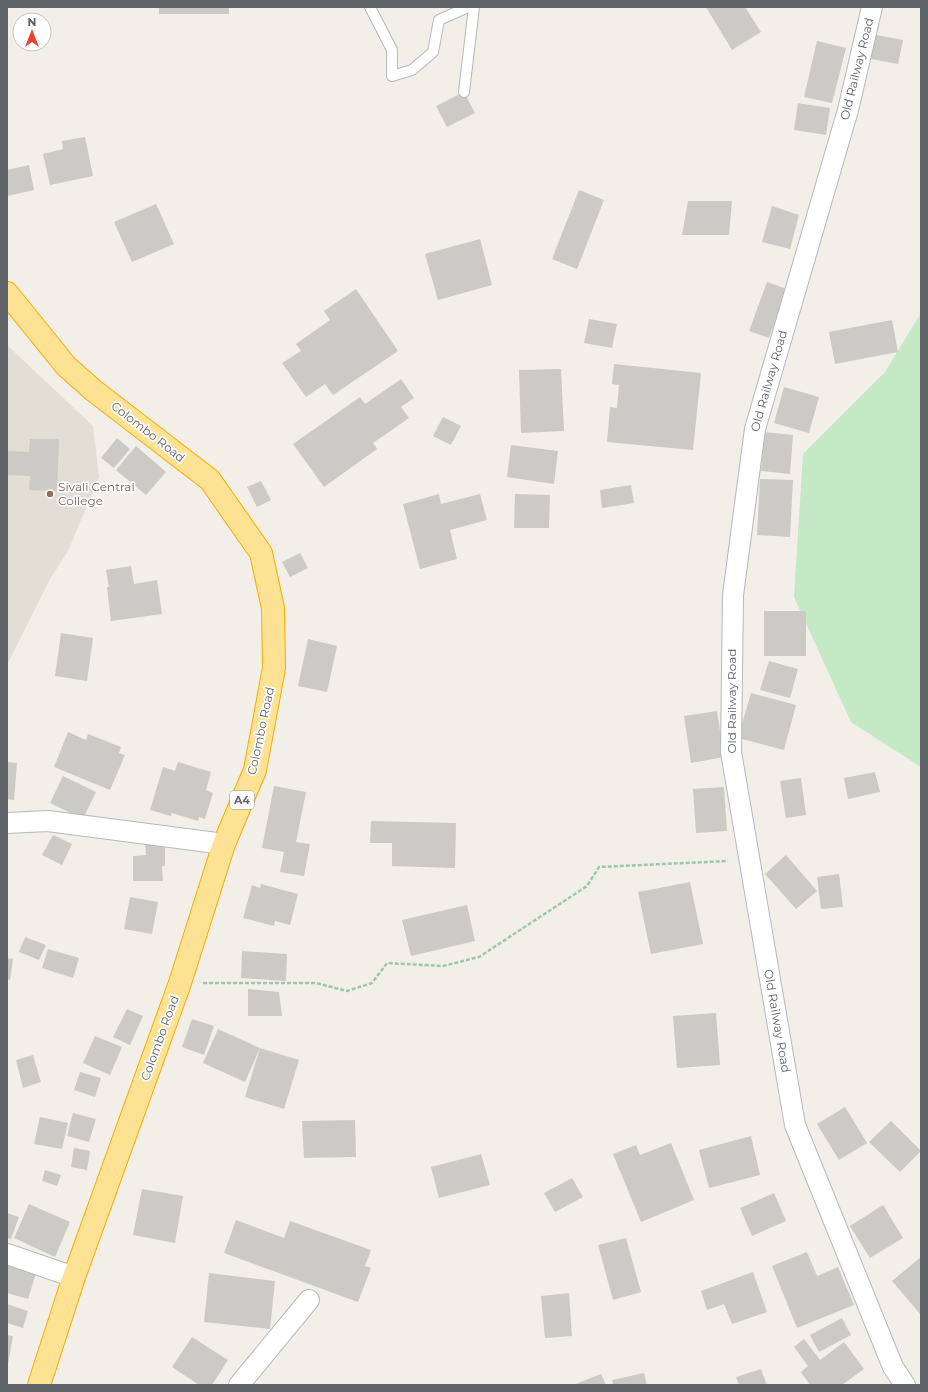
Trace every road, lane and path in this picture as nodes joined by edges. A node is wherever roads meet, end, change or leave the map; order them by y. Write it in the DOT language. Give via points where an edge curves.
graph roads {
  1 [pos="370,7"];
  2 [pos="468,7"];
  3 [pos="474,7"];
  4 [pos="872,7"];
  5 [pos="464,92"];
  6 [pos="7,293"];
  7 [pos="7,823"];
  8 [pos="224,844"];
  9 [pos="749,860"];
  10 [pos="180,983"];
  11 [pos="7,1254"];
  12 [pos="74,1277"];
  13 [pos="309,1300"];
  14 [pos="39,1385"];
  15 [pos="239,1385"];
  16 [pos="905,1385"];
  1 -- 2 [label="lane" via="392,50 392,76 412,70 433,52 439,20"];
  3 -- 5 [label="lane"];
  4 -- 9 [label="street, Old Railway Road" via="848,110 755,429 733,595 731,713 731,752"];
  6 -- 8 [label="highway, Colombo Road / A4" via="66,366 93,390 210,480 260,553 273,608 274,668 255,770"];
  7 -- 8 [label="street" via="48,821"];
  8 -- 10 [label="highway, Colombo Road / A4"];
  9 -- 10 [label="path" via="599,867 587,886 480,957 443,966 387,963 372,983 347,991 316,983"];
  9 -- 16 [label="street, Old Railway Road" via="795,1125 893,1367"];
  10 -- 12 [label="highway, Colombo Road / A4"];
  11 -- 12 [label="street"];
  12 -- 14 [label="highway, Colombo Road / A4"];
  13 -- 15 [label="street"];
}
